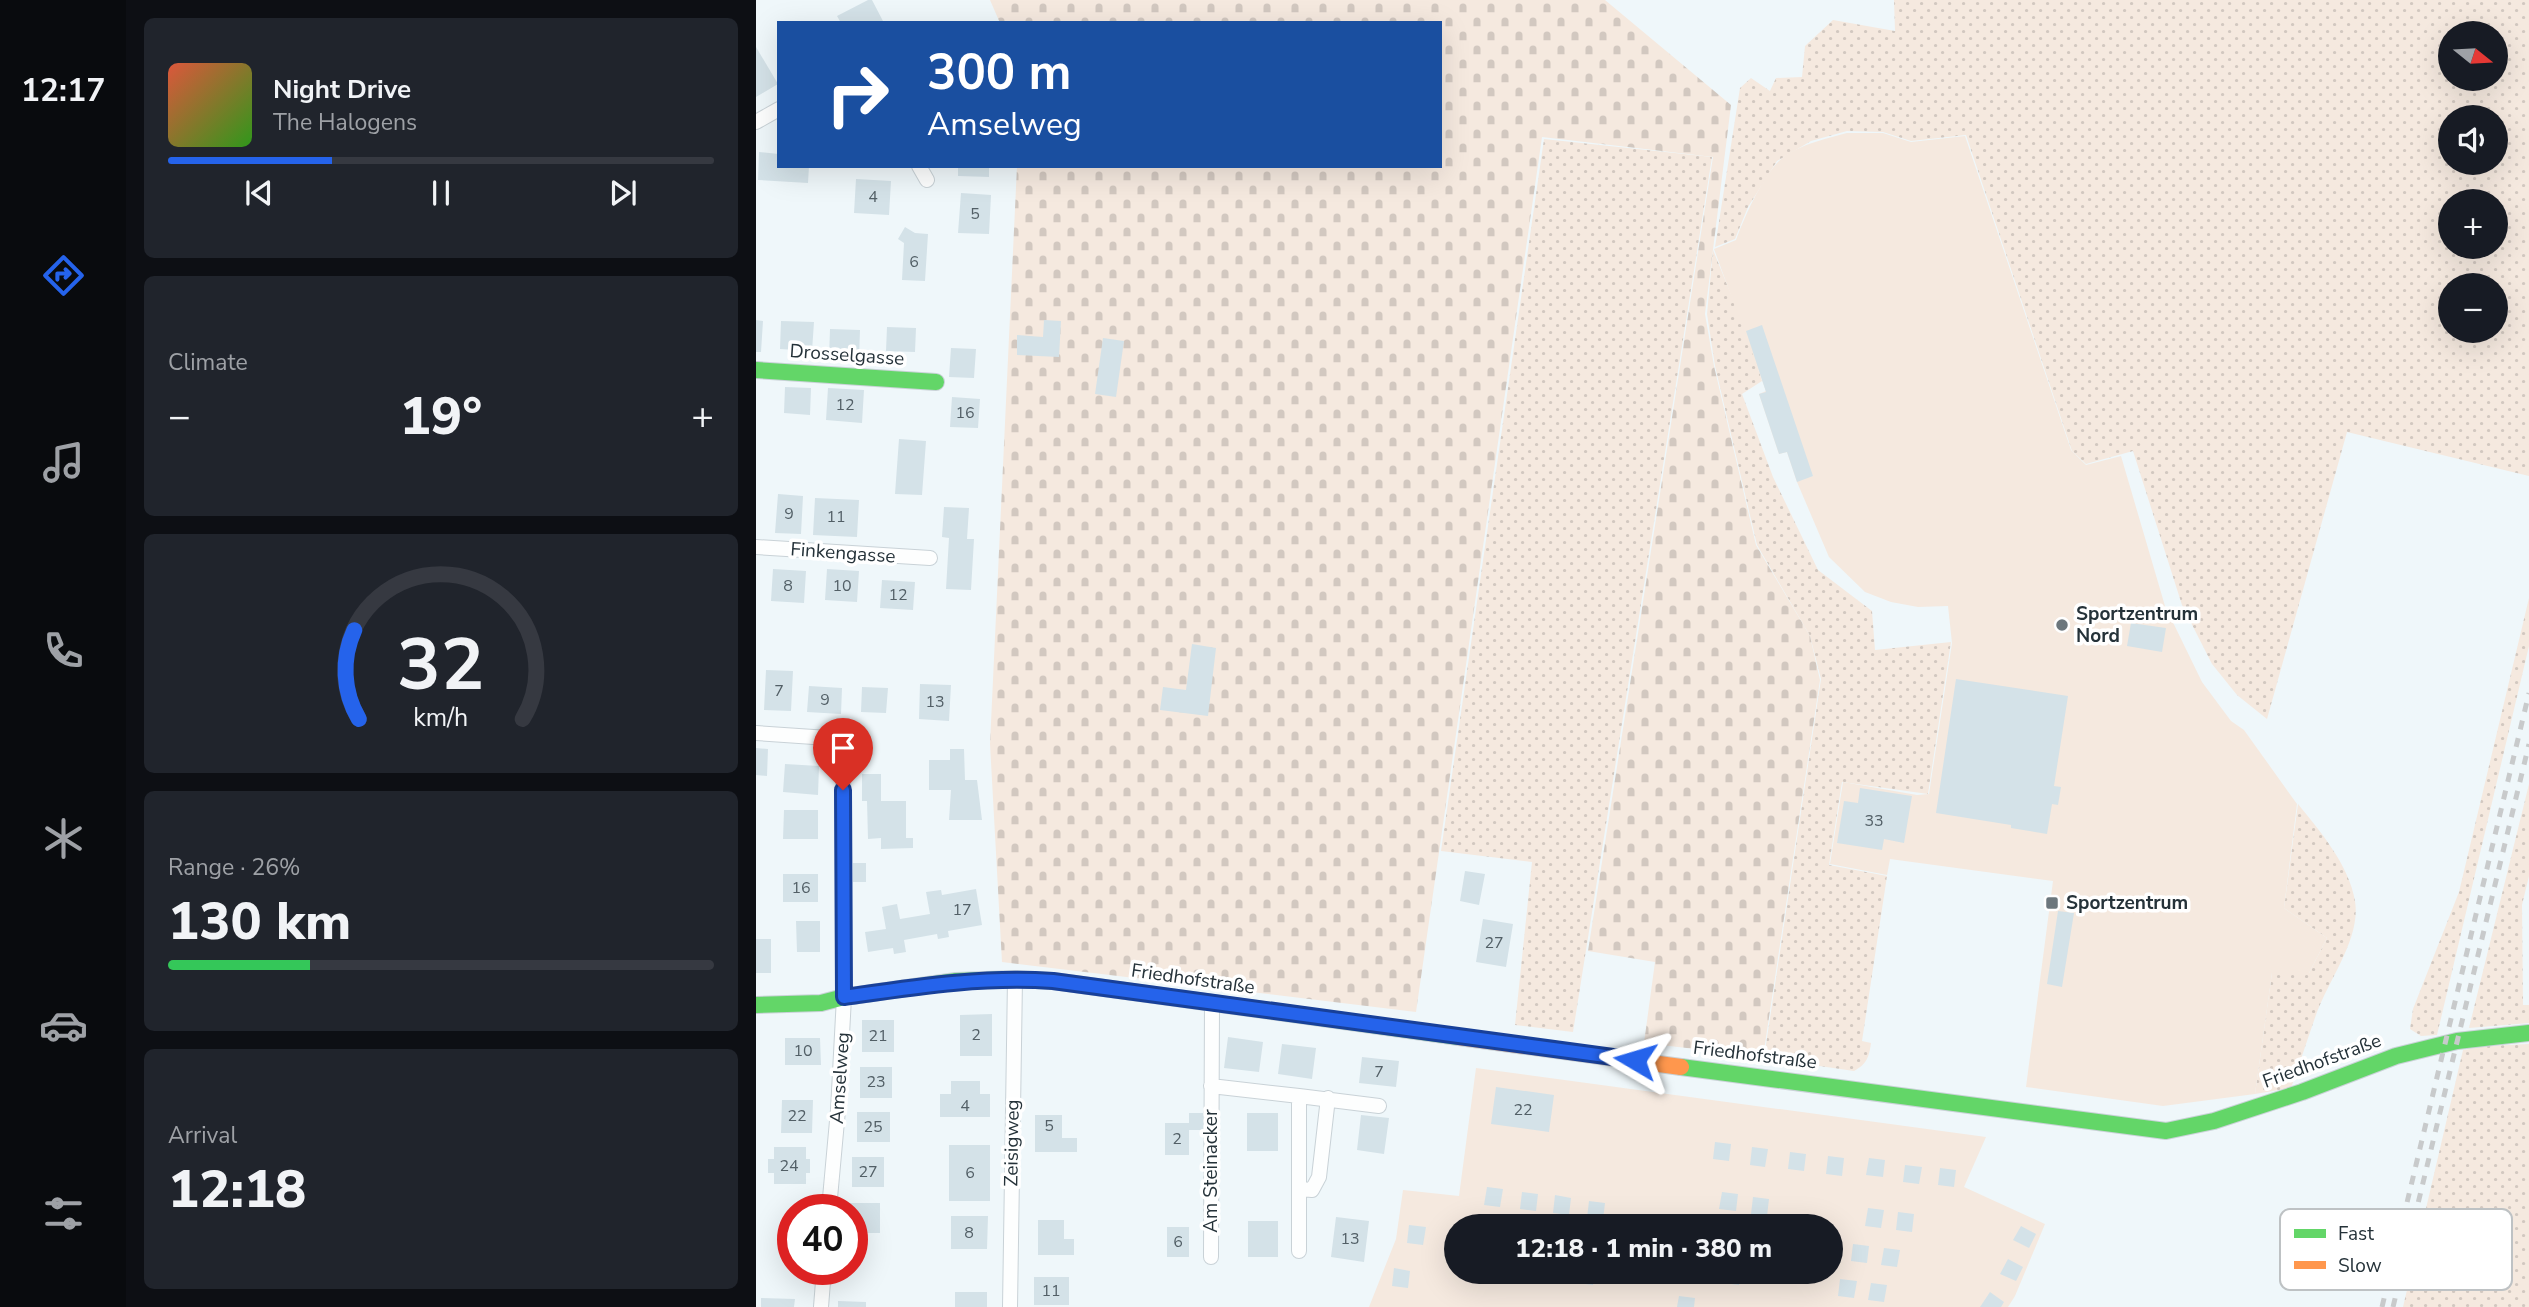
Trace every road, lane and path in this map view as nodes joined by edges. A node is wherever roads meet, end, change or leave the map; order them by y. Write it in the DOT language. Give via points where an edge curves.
graph roads {
  1 [pos="777,110"];
  2 [pos="756,122"];
  3 [pos="920,168"];
  4 [pos="927,180"];
  5 [pos="756,370"];
  6 [pos="936,382"];
  7 [pos="756,547"];
  8 [pos="930,558"];
  9 [pos="756,733"];
  10 [pos="1015,979"];
  11 [pos="844,997"];
  12 [pos="1212,1003"];
  13 [pos="756,1005"];
  14 [pos="2529,1033"];
  15 [pos="1211,1086"];
  16 [pos="1299,1096"];
  17 [pos="1328,1098"];
  18 [pos="1380,1106"];
  19 [pos="1300,1189"];
  20 [pos="830,1194"];
  21 [pos="1299,1251"];
  22 [pos="1211,1256"];
  23 [pos="823,1285"];
  24 [pos="821,1307"];
  25 [pos="1010,1307"];
  1 -- 2 [label="street"];
  3 -- 4 [label="street"];
  5 -- 6 [label="street, Drosselgasse"];
  7 -- 8 [label="street, Finkengasse"];
  9 -- 11 [label="street, Amselweg" via="843,739"];
  10 -- 11 [label="street, Friedhofstraße" via="956,981"];
  10 -- 12 [label="street, Friedhofstraße"];
  10 -- 25 [label="street, Zeisigweg"];
  11 -- 13 [label="street, Friedhofstraße" via="821,1003"];
  11 -- 20 [label="street, Amselweg"];
  12 -- 14 [label="street, Friedhofstraße" via="2166,1130 2214,1121 2396,1056 2457,1041"];
  12 -- 15 [label="street, Am Steinacker"];
  15 -- 16 [label="street, Am Steinacker"];
  15 -- 22 [label="street, Am Steinacker"];
  16 -- 17 [label="street, Am Steinacker"];
  16 -- 19 [label="street"];
  17 -- 18 [label="street, Am Steinacker"];
  17 -- 19 [label="street" via="1319,1177 1312,1190"];
  19 -- 21 [label="street"];
  23 -- 24 [label="street"];
}
